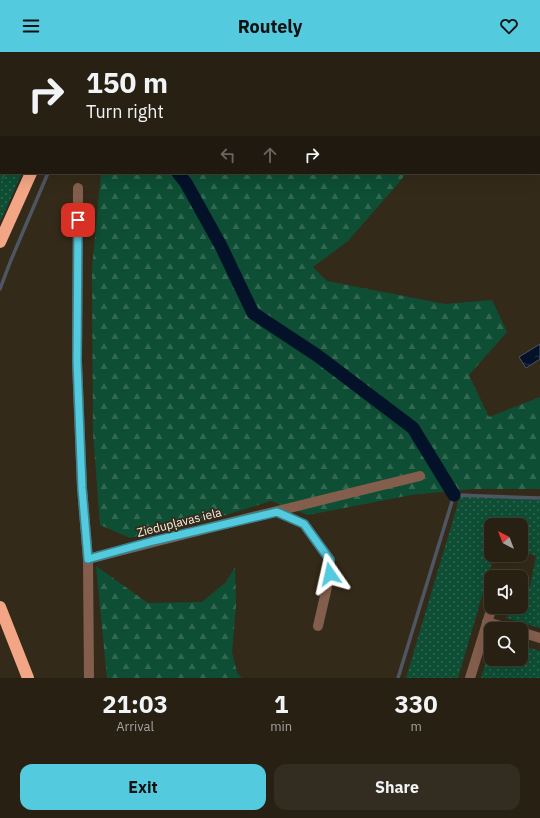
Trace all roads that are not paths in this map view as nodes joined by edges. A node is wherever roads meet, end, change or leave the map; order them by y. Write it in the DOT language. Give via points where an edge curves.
graph roads {
  1 [pos="31,174"];
  2 [pos="78,188"];
  3 [pos="0,242"];
  4 [pos="420,476"];
  5 [pos="277,512"];
  6 [pos="88,559"];
  7 [pos="0,606"];
  8 [pos="490,614"];
  9 [pos="487,622"];
  10 [pos="318,626"];
  11 [pos="484,632"];
  12 [pos="528,634"];
  13 [pos="540,638"];
  14 [pos="28,678"];
  15 [pos="89,678"];
  16 [pos="470,678"];
  1 -- 3 [label="highway"];
  2 -- 6 [label="street" via="77,362 82,488"];
  4 -- 5 [label="street, Ziedupļavas iela"];
  5 -- 6 [label="street, Ziedupļavas iela"];
  5 -- 10 [label="street" via="304,524 330,560 330,574"];
  6 -- 15 [label="street"];
  7 -- 14 [label="highway"];
  8 -- 9 [label="street"];
  11 -- 16 [label="street"];
  12 -- 13 [label="street"];
}
